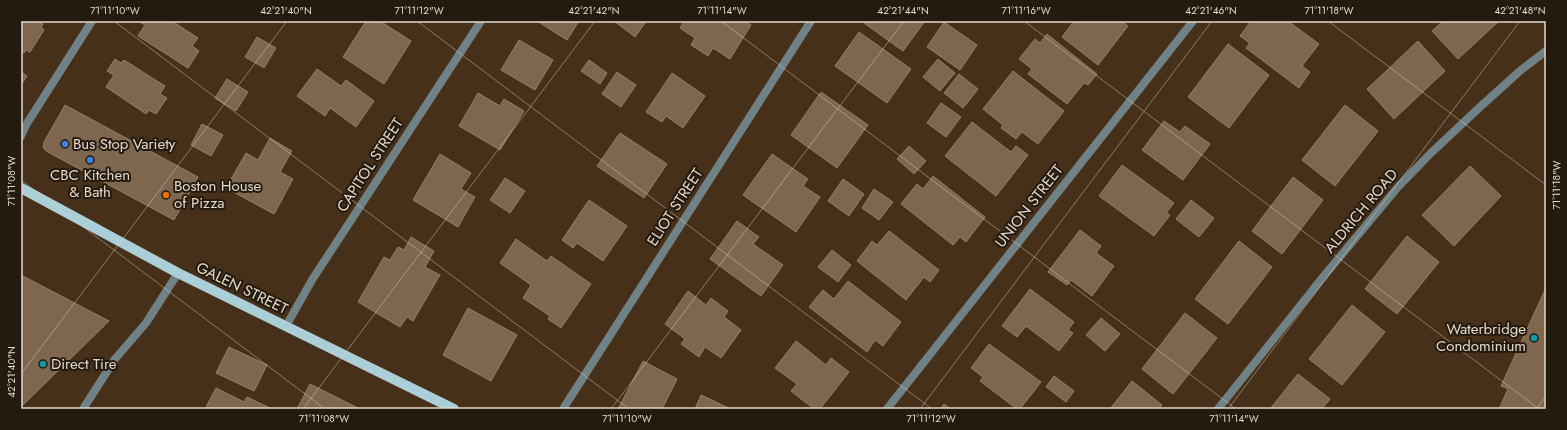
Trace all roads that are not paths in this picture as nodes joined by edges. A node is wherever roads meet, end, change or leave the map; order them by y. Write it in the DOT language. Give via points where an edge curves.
graph roads {
  1 [pos="92,21"];
  2 [pos="481,21"];
  3 [pos="811,21"];
  4 [pos="1193,21"];
  5 [pos="1546,51"];
  6 [pos="21,136"];
  7 [pos="21,188"];
  8 [pos="178,273"];
  9 [pos="286,326"];
  10 [pos="82,409"];
  11 [pos="454,409"];
  12 [pos="562,409"];
  13 [pos="887,409"];
  14 [pos="1218,409"];
  1 -- 6 [label="street"];
  2 -- 9 [label="street, CAPITOL STREET" via="312,280"];
  3 -- 12 [label="street, ELIOT STREET"];
  4 -- 13 [label="street, UNION STREET"];
  5 -- 14 [label="street, ALDRICH ROAD" via="1480,107 1398,187"];
  7 -- 8 [label="main road, GALEN STREET"];
  8 -- 9 [label="main road, GALEN STREET"];
  8 -- 10 [label="street" via="146,323 108,369"];
  9 -- 11 [label="main road, GALEN STREET"];
}
